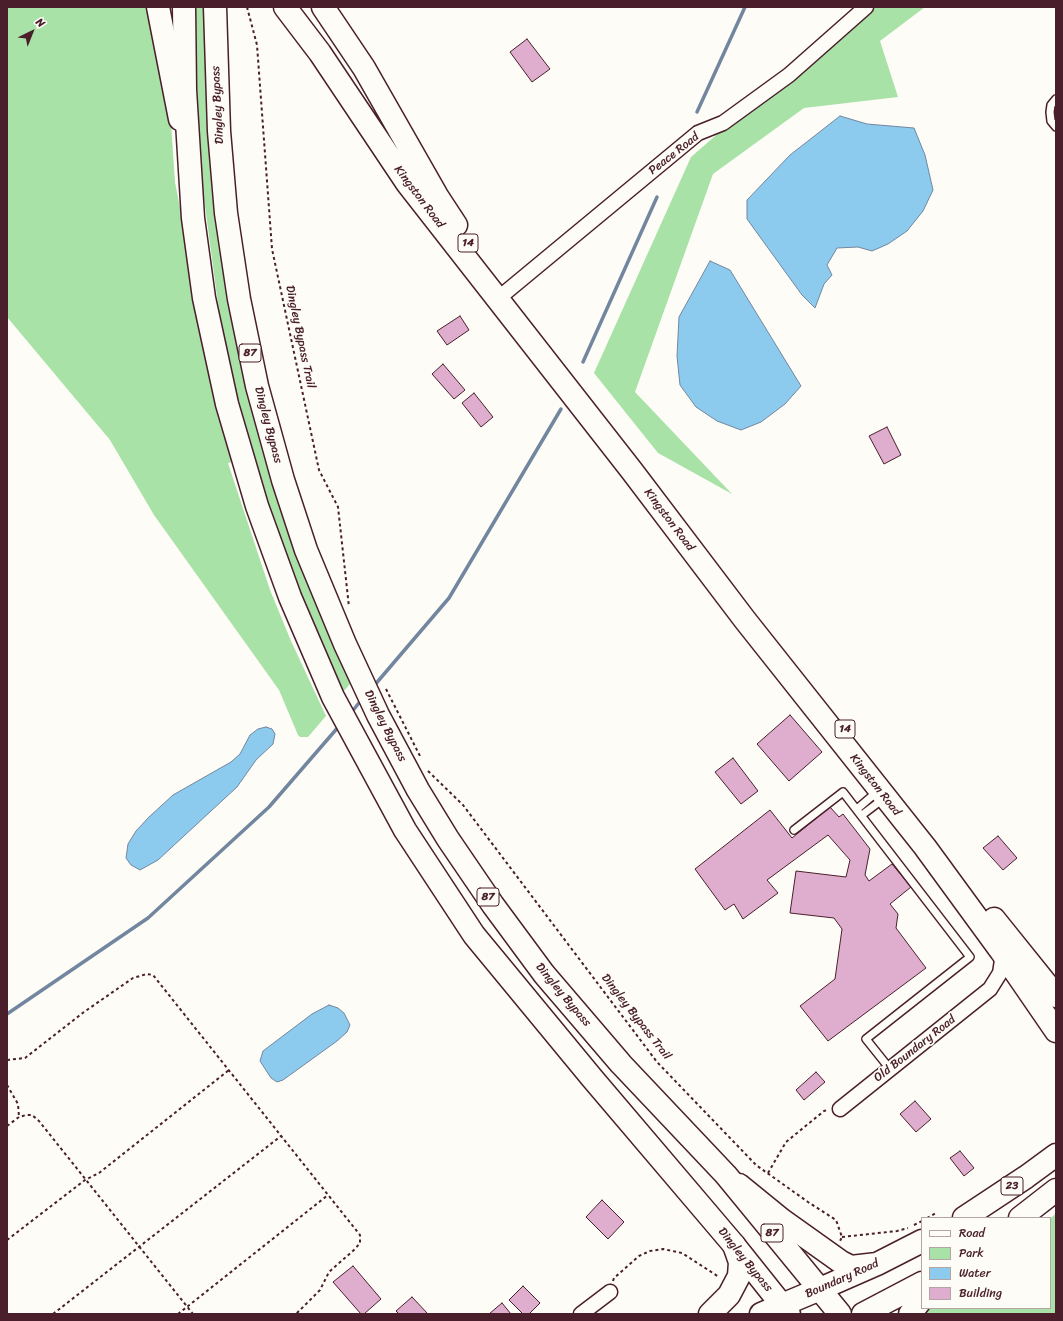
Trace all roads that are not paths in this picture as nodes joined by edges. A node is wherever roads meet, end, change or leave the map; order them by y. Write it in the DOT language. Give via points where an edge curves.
graph roads {
  1 [pos="158,7"];
  2 [pos="184,7"];
  3 [pos="323,7"];
  4 [pos="866,7"];
  5 [pos="217,9"];
  6 [pos="285,11"];
  7 [pos="348,43"];
  8 [pos="1056,99"];
  9 [pos="1056,127"];
  10 [pos="190,177"];
  11 [pos="407,183"];
  12 [pos="502,296"];
  13 [pos="886,791"];
  14 [pos="856,808"];
  15 [pos="862,815"];
  16 [pos="794,830"];
  17 [pos="1003,954"];
  18 [pos="990,989"];
  19 [pos="1029,991"];
  20 [pos="1056,996"];
  21 [pos="1056,1030"];
  22 [pos="890,1069"];
  23 [pos="840,1109"];
  24 [pos="1053,1156"];
  25 [pos="726,1175"];
  26 [pos="1056,1190"];
  27 [pos="965,1217"];
  28 [pos="1021,1217"];
  29 [pos="921,1242"];
  30 [pos="734,1246"];
  31 [pos="877,1264"];
  32 [pos="921,1284"];
  33 [pos="820,1289"];
  34 [pos="610,1292"];
  35 [pos="921,1300"];
  36 [pos="785,1310"];
  37 [pos="582,1314"];
  38 [pos="710,1314"];
  39 [pos="761,1314"];
  40 [pos="840,1314"];
  41 [pos="863,1314"];
  42 [pos="910,1314"];
  1 -- 10 [label="main road"];
  2 -- 10 [label="main road, Dingley Bypass" via="184,90"];
  3 -- 7 [label="main road, Kingston Road / 14"];
  4 -- 12 [label="street, Peace Road" via="789,75 723,123 698,133"];
  5 -- 25 [label="main road, Dingley Bypass / 87" via="219,131 226,213 237,292 269,432 293,513 331,612 360,676 385,708 418,790 493,905 544,974 621,1064"];
  6 -- 11 [label="main road, Kingston Road / 14" via="328,64"];
  7 -- 11 [label="main road" via="368,93 412,174"];
  7 -- 12 [label="main road, Kingston Road / 14" via="437,196"];
  8 -- 9 [label="lane" via="1050,112 1051,121"];
  10 -- 30 [label="main road, Dingley Bypass" via="204,298 227,404 260,513 290,597 352,735 404,830 474,935"];
  11 -- 12 [label="main road, Kingston Road / 14"];
  12 -- 13 [label="main road, Kingston Road / 14" via="750,626"];
  13 -- 14 [label="lane"];
  13 -- 15 [label="lane"];
  13 -- 17 [label="main road, Kingston Road / 14"];
  13 -- 20 [label="main road, Kingston Road / 14"];
  14 -- 15 [label="lane"];
  14 -- 16 [label="lane" via="843,792"];
  15 -- 22 [label="lane" via="970,957 866,1039"];
  17 -- 18 [label="street, Old Boundary Road" via="1000,973"];
  17 -- 19 [label="main road, Kingston Road / 14"];
  18 -- 19 [label="street, Old Boundary Road" via="1009,985"];
  18 -- 22 [label="street, Old Boundary Road"];
  19 -- 21 [label="main road, Kingston Road / 14"];
  22 -- 23 [label="street, Old Boundary Road"];
  24 -- 27 [label="main road, 23"];
  25 -- 31 [label="main road" via="782,1220 837,1246 852,1267"];
  25 -- 33 [label="main road, Dingley Bypass / 87"];
  26 -- 28 [label="main road, 23"];
  29 -- 31 [label="main road, Boundary Road"];
  30 -- 36 [label="main road, Dingley Bypass"];
  30 -- 38 [label="main road" via="741,1265 739,1276 734,1287"];
  31 -- 33 [label="main road, Boundary Road"];
  32 -- 41 [label="main road"];
  33 -- 36 [label="main road, Boundary Road"];
  33 -- 40 [label="main road, Dingley Bypass / 87"];
  34 -- 37 [label="street"];
  35 -- 42 [label="main road"];
  36 -- 39 [label="main road, Boundary Road"];
}
